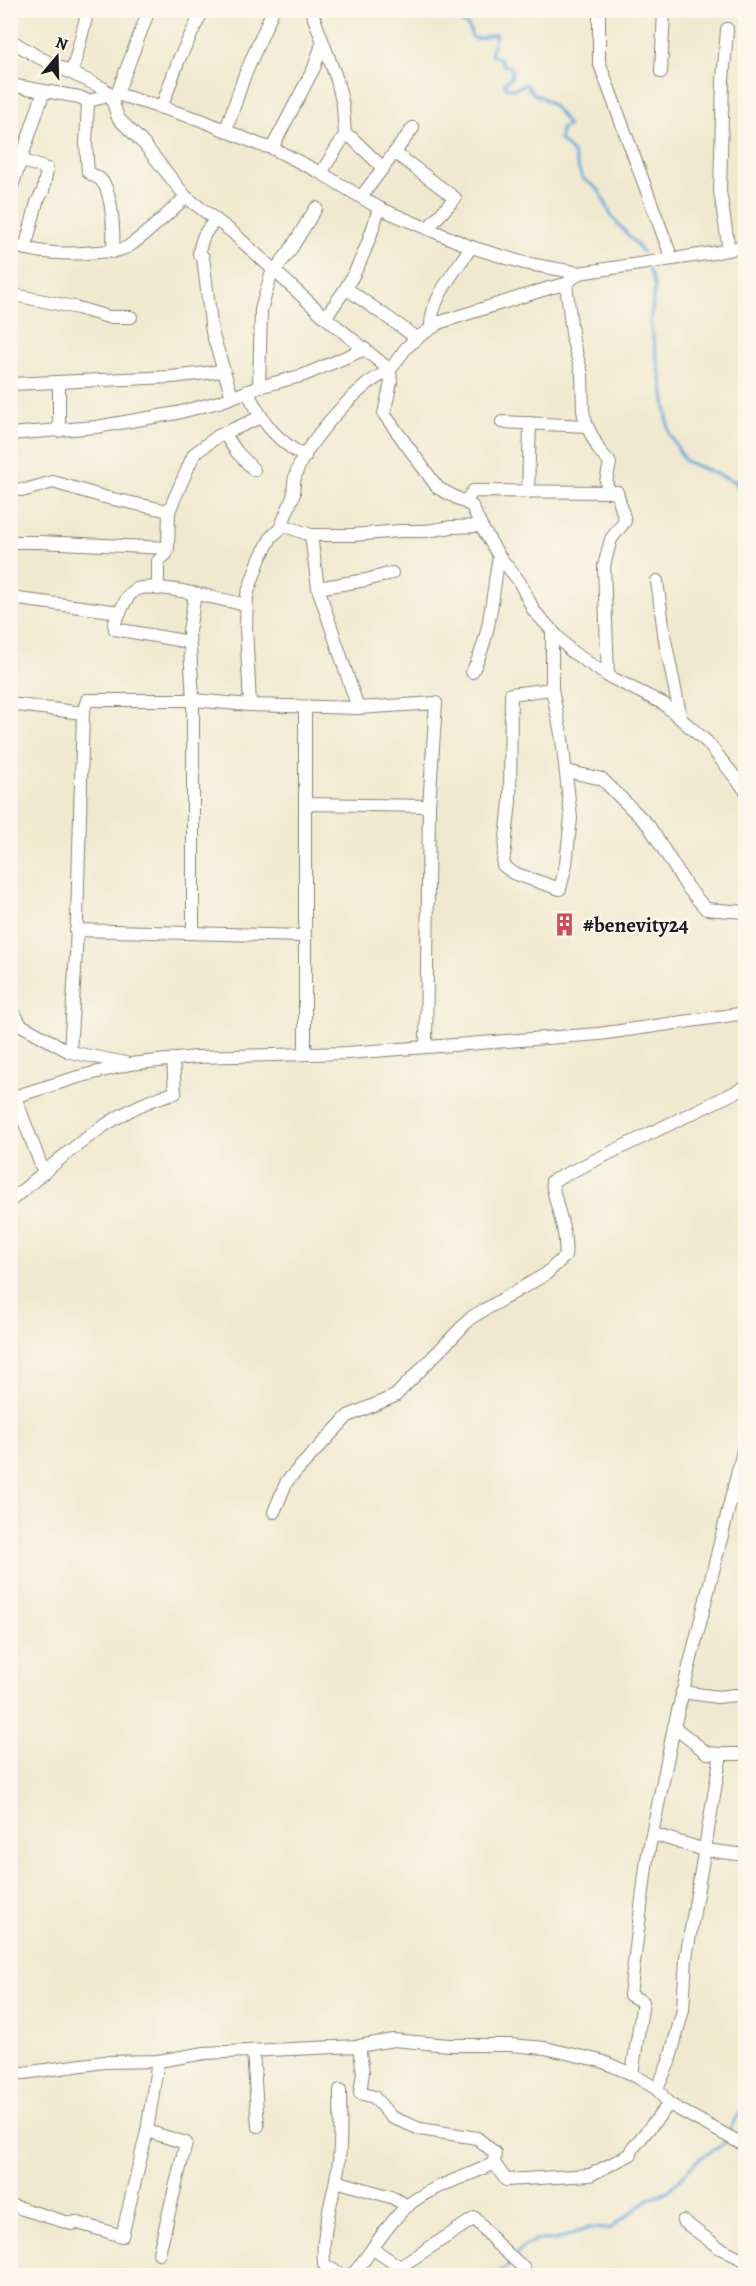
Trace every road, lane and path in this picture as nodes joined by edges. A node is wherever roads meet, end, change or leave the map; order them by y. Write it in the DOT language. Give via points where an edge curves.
graph roads {
  1 [pos="88,10"];
  2 [pos="149,10"];
  3 [pos="203,10"];
  4 [pos="273,10"];
  5 [pos="311,10"];
  6 [pos="599,10"];
  7 [pos="664,10"];
  8 [pos="727,29"];
  9 [pos="10,40"];
  10 [pos="322,44"];
  11 [pos="661,72"];
  12 [pos="72,73"];
  13 [pos="10,84"];
  14 [pos="44,91"];
  15 [pos="114,95"];
  16 [pos="88,100"];
  17 [pos="162,106"];
  18 [pos="413,128"];
  19 [pos="226,130"];
  20 [pos="345,135"];
  21 [pos="272,148"];
  22 [pos="395,153"];
  23 [pos="21,160"];
  24 [pos="383,168"];
  25 [pos="321,172"];
  26 [pos="10,192"];
  27 [pos="186,197"];
  28 [pos="361,197"];
  29 [pos="316,208"];
  30 [pos="379,208"];
  31 [pos="216,221"];
  32 [pos="428,228"];
  33 [pos="10,244"];
  34 [pos="746,246"];
  35 [pos="471,247"];
  36 [pos="25,249"];
  37 [pos="729,250"];
  38 [pos="113,252"];
  39 [pos="672,259"];
  40 [pos="274,269"];
  41 [pos="579,273"];
  42 [pos="566,284"];
  43 [pos="347,289"];
  44 [pos="10,294"];
  45 [pos="131,317"];
  46 [pos="325,317"];
  47 [pos="431,327"];
  48 [pos="417,338"];
  49 [pos="365,349"];
  50 [pos="390,370"];
  51 [pos="223,371"];
  52 [pos="59,383"];
  53 [pos="10,384"];
  54 [pos="259,387"];
  55 [pos="247,391"];
  56 [pos="232,397"];
  57 [pos="261,417"];
  58 [pos="502,422"];
  59 [pos="531,423"];
  60 [pos="587,426"];
  61 [pos="59,431"];
  62 [pos="224,433"];
  63 [pos="10,434"];
  64 [pos="305,456"];
  65 [pos="254,470"];
  66 [pos="10,489"];
  67 [pos="609,491"];
  68 [pos="528,492"];
  69 [pos="465,502"];
  70 [pos="169,512"];
  71 [pos="282,525"];
  72 [pos="481,526"];
  73 [pos="310,535"];
  74 [pos="10,542"];
  75 [pos="168,548"];
  76 [pos="499,556"];
  77 [pos="392,573"];
  78 [pos="657,581"];
  79 [pos="318,588"];
  80 [pos="158,589"];
  81 [pos="195,594"];
  82 [pos="10,597"];
  83 [pos="246,605"];
  84 [pos="120,612"];
  85 [pos="552,630"];
  86 [pos="189,642"];
  87 [pos="472,672"];
  88 [pos="608,676"];
  89 [pos="552,689"];
  90 [pos="193,700"];
  91 [pos="10,704"];
  92 [pos="250,705"];
  93 [pos="305,706"];
  94 [pos="358,708"];
  95 [pos="82,713"];
  96 [pos="681,719"];
  97 [pos="566,771"];
  98 [pos="746,791"];
  99 [pos="305,804"];
  100 [pos="429,806"];
  101 [pos="746,912"];
  102 [pos="76,930"];
  103 [pos="193,932"];
  104 [pos="305,936"];
  105 [pos="10,1006"];
  106 [pos="746,1013"];
  107 [pos="15,1023"];
  108 [pos="426,1047"];
  109 [pos="70,1052"];
  110 [pos="305,1054"];
  111 [pos="173,1059"];
  112 [pos="130,1064"];
  113 [pos="746,1087"];
  114 [pos="13,1097"];
  115 [pos="44,1173"];
  116 [pos="10,1201"];
  117 [pos="746,1439"];
  118 [pos="274,1512"];
  119 [pos="682,1692"];
  120 [pos="746,1698"];
  121 [pos="674,1727"];
  122 [pos="721,1754"];
  123 [pos="746,1754"];
  124 [pos="653,1833"];
  125 [pos="705,1850"];
  126 [pos="746,1855"];
  127 [pos="360,2046"];
  128 [pos="253,2051"];
  129 [pos="158,2061"];
  130 [pos="10,2072"];
  131 [pos="633,2074"];
  132 [pos="657,2089"];
  133 [pos="340,2090"];
  134 [pos="669,2104"];
  135 [pos="258,2126"];
  136 [pos="147,2132"];
  137 [pos="746,2146"];
  138 [pos="494,2163"];
  139 [pos="336,2181"];
  140 [pos="10,2205"];
  141 [pos="408,2206"];
  142 [pos="683,2221"];
  143 [pos="373,2249"];
  144 [pos="159,2253"];
  145 [pos="746,2261"];
  146 [pos="342,2276"];
  147 [pos="348,2276"];
  148 [pos="520,2276"];
  1 -- 12 [label="street"];
  2 -- 15 [label="street"];
  3 -- 17 [label="street"];
  4 -- 19 [label="street"];
  5 -- 10 [label="street"];
  6 -- 39 [label="street" via="599,62"];
  7 -- 11 [label="street"];
  8 -- 37 [label="street" via="720,191"];
  9 -- 12 [label="street"];
  10 -- 20 [label="street" via="341,96"];
  10 -- 21 [label="street" via="314,68"];
  12 -- 15 [label="street"];
  13 -- 14 [label="street"];
  14 -- 16 [label="street"];
  14 -- 23 [label="street"];
  15 -- 16 [label="street"];
  15 -- 17 [label="street"];
  15 -- 27 [label="street" via="118,118"];
  16 -- 38 [label="street" via="88,172 102,181 106,189 114,231"];
  17 -- 19 [label="street"];
  18 -- 22 [label="street"];
  19 -- 21 [label="street"];
  20 -- 24 [label="street"];
  20 -- 25 [label="street"];
  21 -- 25 [label="street"];
  22 -- 24 [label="street"];
  22 -- 32 [label="street" via="455,198"];
  23 -- 26 [label="street"];
  23 -- 36 [label="street" via="47,169"];
  24 -- 28 [label="street"];
  25 -- 28 [label="street"];
  27 -- 31 [label="street"];
  27 -- 38 [label="street" via="127,248"];
  28 -- 30 [label="street"];
  29 -- 40 [label="street"];
  30 -- 32 [label="street"];
  30 -- 43 [label="street" via="363,258"];
  31 -- 40 [label="street"];
  31 -- 51 [label="street" via="205,234 199,254 203,257 212,332"];
  32 -- 35 [label="street"];
  33 -- 36 [label="street"];
  34 -- 37 [label="street"];
  35 -- 41 [label="street" via="524,263"];
  35 -- 47 [label="street" via="436,305"];
  36 -- 38 [label="street" via="61,254"];
  37 -- 39 [label="street"];
  39 -- 41 [label="street"];
  40 -- 46 [label="street"];
  40 -- 54 [label="street" via="262,303"];
  41 -- 42 [label="street"];
  42 -- 47 [label="street"];
  42 -- 60 [label="street"];
  43 -- 46 [label="street"];
  43 -- 48 [label="street"];
  44 -- 45 [label="street" via="108,317"];
  46 -- 49 [label="street"];
  47 -- 48 [label="street"];
  48 -- 50 [label="street"];
  49 -- 50 [label="street"];
  49 -- 54 [label="street" via="304,375"];
  50 -- 64 [label="street" via="340,409"];
  50 -- 69 [label="street" via="384,414 438,488"];
  51 -- 52 [label="street"];
  51 -- 56 [label="street"];
  52 -- 53 [label="street"];
  52 -- 61 [label="street"];
  54 -- 55 [label="street"];
  55 -- 56 [label="street"];
  55 -- 57 [label="street"];
  56 -- 61 [label="street" via="177,413"];
  57 -- 62 [label="street"];
  57 -- 64 [label="street" via="280,441"];
  58 -- 59 [label="street"];
  59 -- 60 [label="street"];
  59 -- 68 [label="street"];
  60 -- 67 [label="street" via="610,463 606,482"];
  61 -- 63 [label="street"];
  62 -- 65 [label="street"];
  62 -- 70 [label="street" via="194,454"];
  64 -- 71 [label="street"];
  66 -- 70 [label="street" via="25,490 53,483"];
  67 -- 68 [label="street"];
  67 -- 88 [label="street" via="617,492 625,521 611,539 604,566"];
  68 -- 69 [label="street" via="473,491"];
  69 -- 72 [label="street" via="472,506"];
  70 -- 75 [label="street"];
  71 -- 73 [label="street"];
  71 -- 83 [label="street" via="260,558"];
  72 -- 73 [label="street"];
  72 -- 76 [label="street"];
  73 -- 79 [label="street"];
  74 -- 75 [label="street"];
  75 -- 80 [label="street" via="158,561"];
  76 -- 85 [label="street" via="519,581 534,611"];
  76 -- 87 [label="street" via="487,634"];
  77 -- 79 [label="street"];
  78 -- 96 [label="street"];
  79 -- 94 [label="street"];
  80 -- 81 [label="street"];
  80 -- 84 [label="street" via="138,589 130,594"];
  81 -- 83 [label="street"];
  81 -- 86 [label="street"];
  82 -- 84 [label="street"];
  83 -- 92 [label="street"];
  84 -- 86 [label="street" via="115,629"];
  85 -- 88 [label="street" via="571,651"];
  85 -- 89 [label="street"];
  86 -- 90 [label="street"];
  88 -- 96 [label="street" via="664,704"];
  89 -- 97 [label="street"];
  89 -- 97 [label="street" via="511,694 510,802 503,865 513,873 560,889 571,818"];
  90 -- 92 [label="street"];
  90 -- 95 [label="street" via="87,700"];
  90 -- 103 [label="street"];
  91 -- 95 [label="street"];
  92 -- 93 [label="street"];
  93 -- 94 [label="street"];
  93 -- 99 [label="street"];
  94 -- 100 [label="street" via="436,703"];
  95 -- 102 [label="street"];
  96 -- 98 [label="street" via="707,742"];
  97 -- 101 [label="street" via="602,779 649,826 687,887 706,909"];
  99 -- 100 [label="street"];
  99 -- 104 [label="street"];
  100 -- 108 [label="street"];
  102 -- 103 [label="street"];
  102 -- 109 [label="street"];
  103 -- 104 [label="street"];
  104 -- 110 [label="street"];
  105 -- 107 [label="street"];
  106 -- 108 [label="street" via="620,1032"];
  107 -- 109 [label="street"];
  108 -- 110 [label="street"];
  109 -- 112 [label="street"];
  110 -- 111 [label="street"];
  111 -- 112 [label="street"];
  111 -- 115 [label="street" via="175,1093 114,1120"];
  112 -- 114 [label="street"];
  113 -- 118 [label="street" via="552,1181 567,1240 565,1256 546,1274 472,1317 395,1396 348,1416 287,1482"];
  114 -- 115 [label="street"];
  115 -- 116 [label="street"];
  117 -- 119 [label="street"];
  119 -- 120 [label="street"];
  119 -- 121 [label="street"];
  121 -- 122 [label="street" via="707,1753"];
  121 -- 124 [label="street"];
  122 -- 123 [label="street"];
  122 -- 125 [label="street"];
  124 -- 125 [label="street"];
  124 -- 131 [label="street" via="630,1995 643,2002"];
  125 -- 126 [label="street"];
  125 -- 132 [label="street" via="686,1958 682,2010 669,2062"];
  127 -- 128 [label="street"];
  127 -- 131 [label="street" via="393,2040 534,2047 601,2061"];
  127 -- 138 [label="street" via="360,2094 374,2097 391,2117 420,2129 477,2138 495,2153"];
  128 -- 129 [label="street" via="205,2053"];
  128 -- 135 [label="street"];
  129 -- 130 [label="street" via="104,2062"];
  129 -- 136 [label="street"];
  131 -- 132 [label="street"];
  132 -- 134 [label="street"];
  133 -- 139 [label="street"];
  134 -- 137 [label="street"];
  134 -- 138 [label="street" via="631,2154 590,2175 506,2180"];
  136 -- 140 [label="street" via="122,2236"];
  136 -- 144 [label="street" via="186,2144"];
  138 -- 141 [label="street" via="426,2193"];
  139 -- 141 [label="street"];
  139 -- 146 [label="street" via="323,2252 324,2264"];
  141 -- 143 [label="street"];
  142 -- 145 [label="street" via="718,2247"];
  143 -- 147 [label="street"];
  143 -- 148 [label="street" via="400,2267 475,2218 524,2268"];
}
